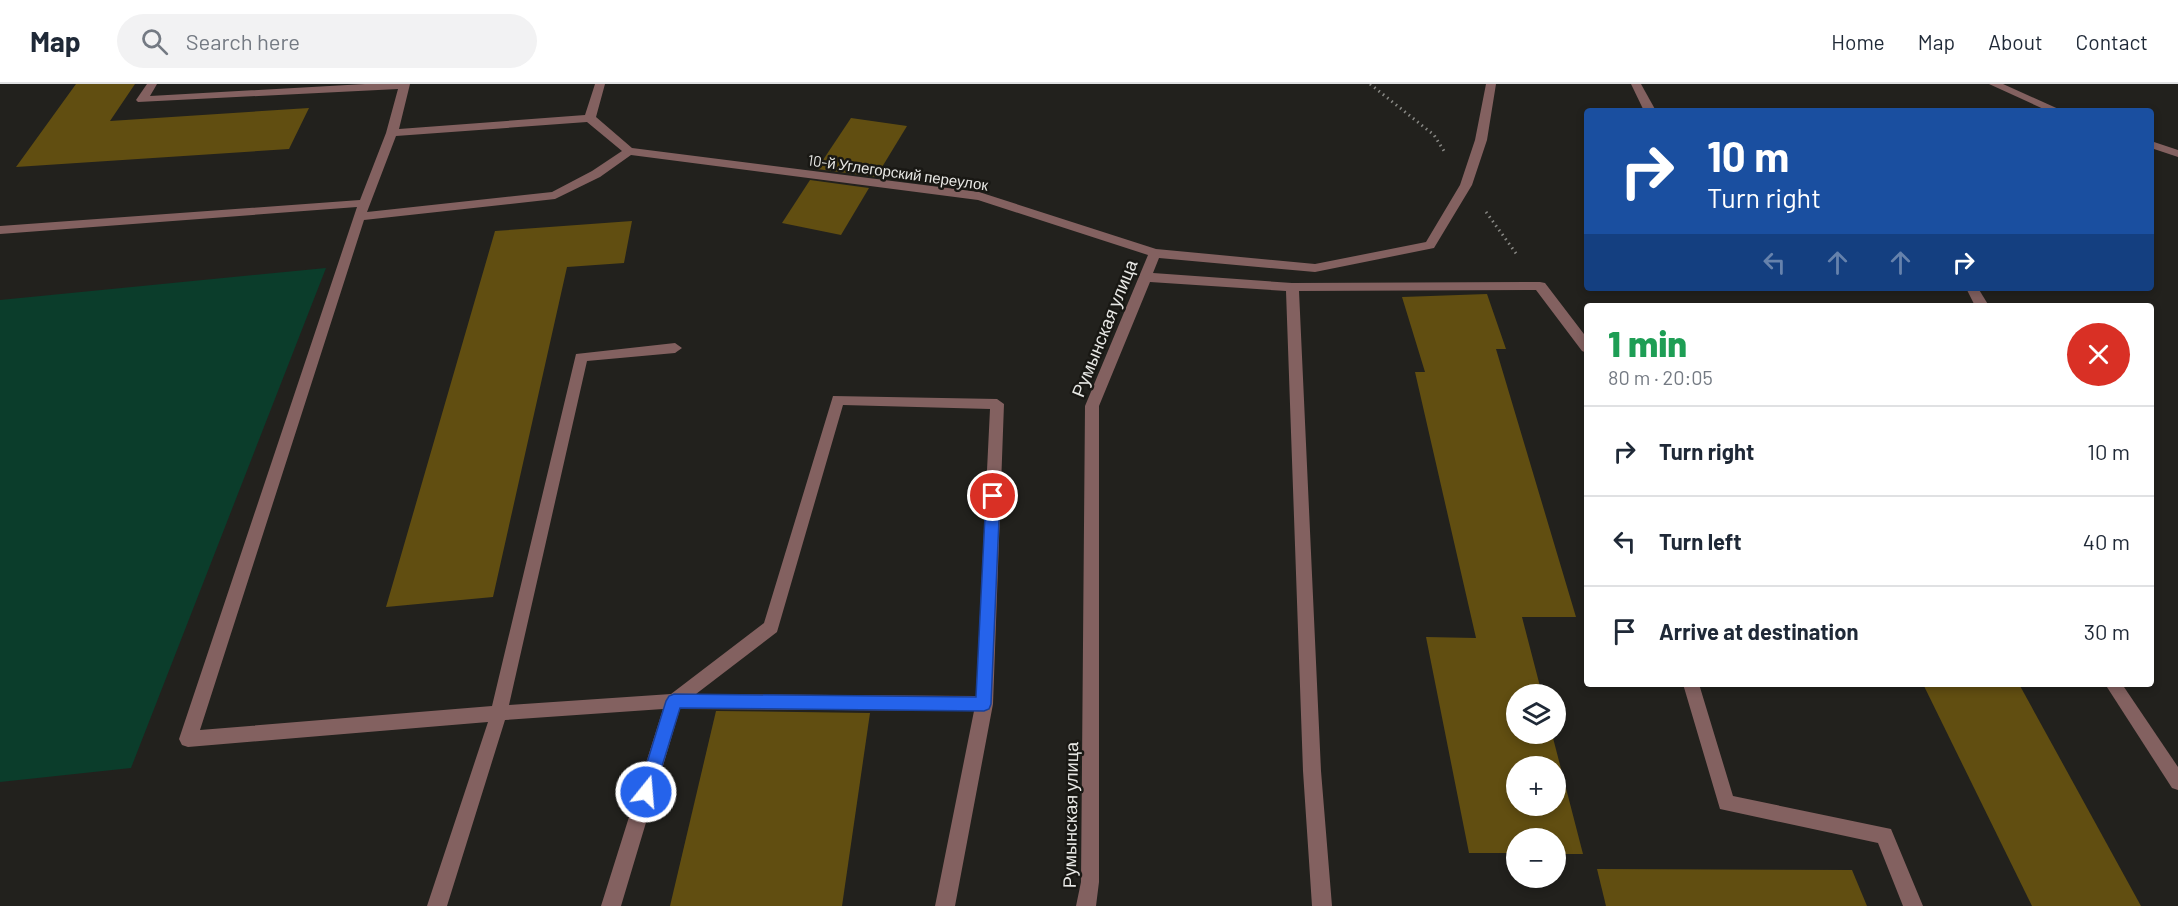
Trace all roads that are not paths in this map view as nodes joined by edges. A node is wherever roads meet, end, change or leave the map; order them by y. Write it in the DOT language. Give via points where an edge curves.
graph roads {
  1 [pos="152,84"];
  2 [pos="600,84"];
  3 [pos="1491,84"];
  4 [pos="1636,84"];
  5 [pos="1994,84"];
  6 [pos="405,85"];
  7 [pos="1648,108"];
  8 [pos="2050,108"];
  9 [pos="590,118"];
  10 [pos="392,133"];
  11 [pos="2154,145"];
  12 [pos="629,151"];
  13 [pos="2178,154"];
  14 [pos="362,210"];
  15 [pos="0,230"];
  16 [pos="1155,253"];
  17 [pos="1145,277"];
  18 [pos="1292,287"];
  19 [pos="1584,344"];
  20 [pos="675,348"];
  21 [pos="1692,687"];
  22 [pos="2115,687"];
  23 [pos="674,701"];
  24 [pos="984,704"];
  25 [pos="499,713"];
  26 [pos="2178,782"];
  27 [pos="437,906"];
  28 [pos="611,906"];
  29 [pos="945,906"];
  30 [pos="1086,906"];
  31 [pos="1323,906"];
  32 [pos="1913,906"];
  1 -- 6 [label="street" via="142,100"];
  2 -- 9 [label="street"];
  3 -- 16 [label="street, Румынская улица" via="1481,140 1467,185 1430,245 1315,268"];
  4 -- 7 [label="street"];
  5 -- 8 [label="street"];
  6 -- 10 [label="street"];
  9 -- 10 [label="street"];
  9 -- 12 [label="street"];
  10 -- 14 [label="street"];
  11 -- 13 [label="street"];
  12 -- 14 [label="street" via="555,195"];
  12 -- 16 [label="street, 10-й Углегорский переулок" via="979,196"];
  14 -- 15 [label="street"];
  14 -- 25 [label="street" via="188,739"];
  16 -- 17 [label="street, Румынская улица"];
  17 -- 18 [label="street"];
  17 -- 30 [label="street, Румынская улица" via="1092,406 1090,882"];
  18 -- 19 [label="street" via="1540,286"];
  18 -- 31 [label="street" via="1312,771"];
  20 -- 25 [label="street" via="581,357"];
  21 -- 32 [label="street" via="1726,803 1884,835"];
  22 -- 26 [label="street"];
  23 -- 24 [label="street"];
  23 -- 24 [label="street" via="771,627 838,400 997,404"];
  23 -- 25 [label="street"];
  23 -- 28 [label="street"];
  24 -- 29 [label="street"];
  25 -- 27 [label="street"];
}
